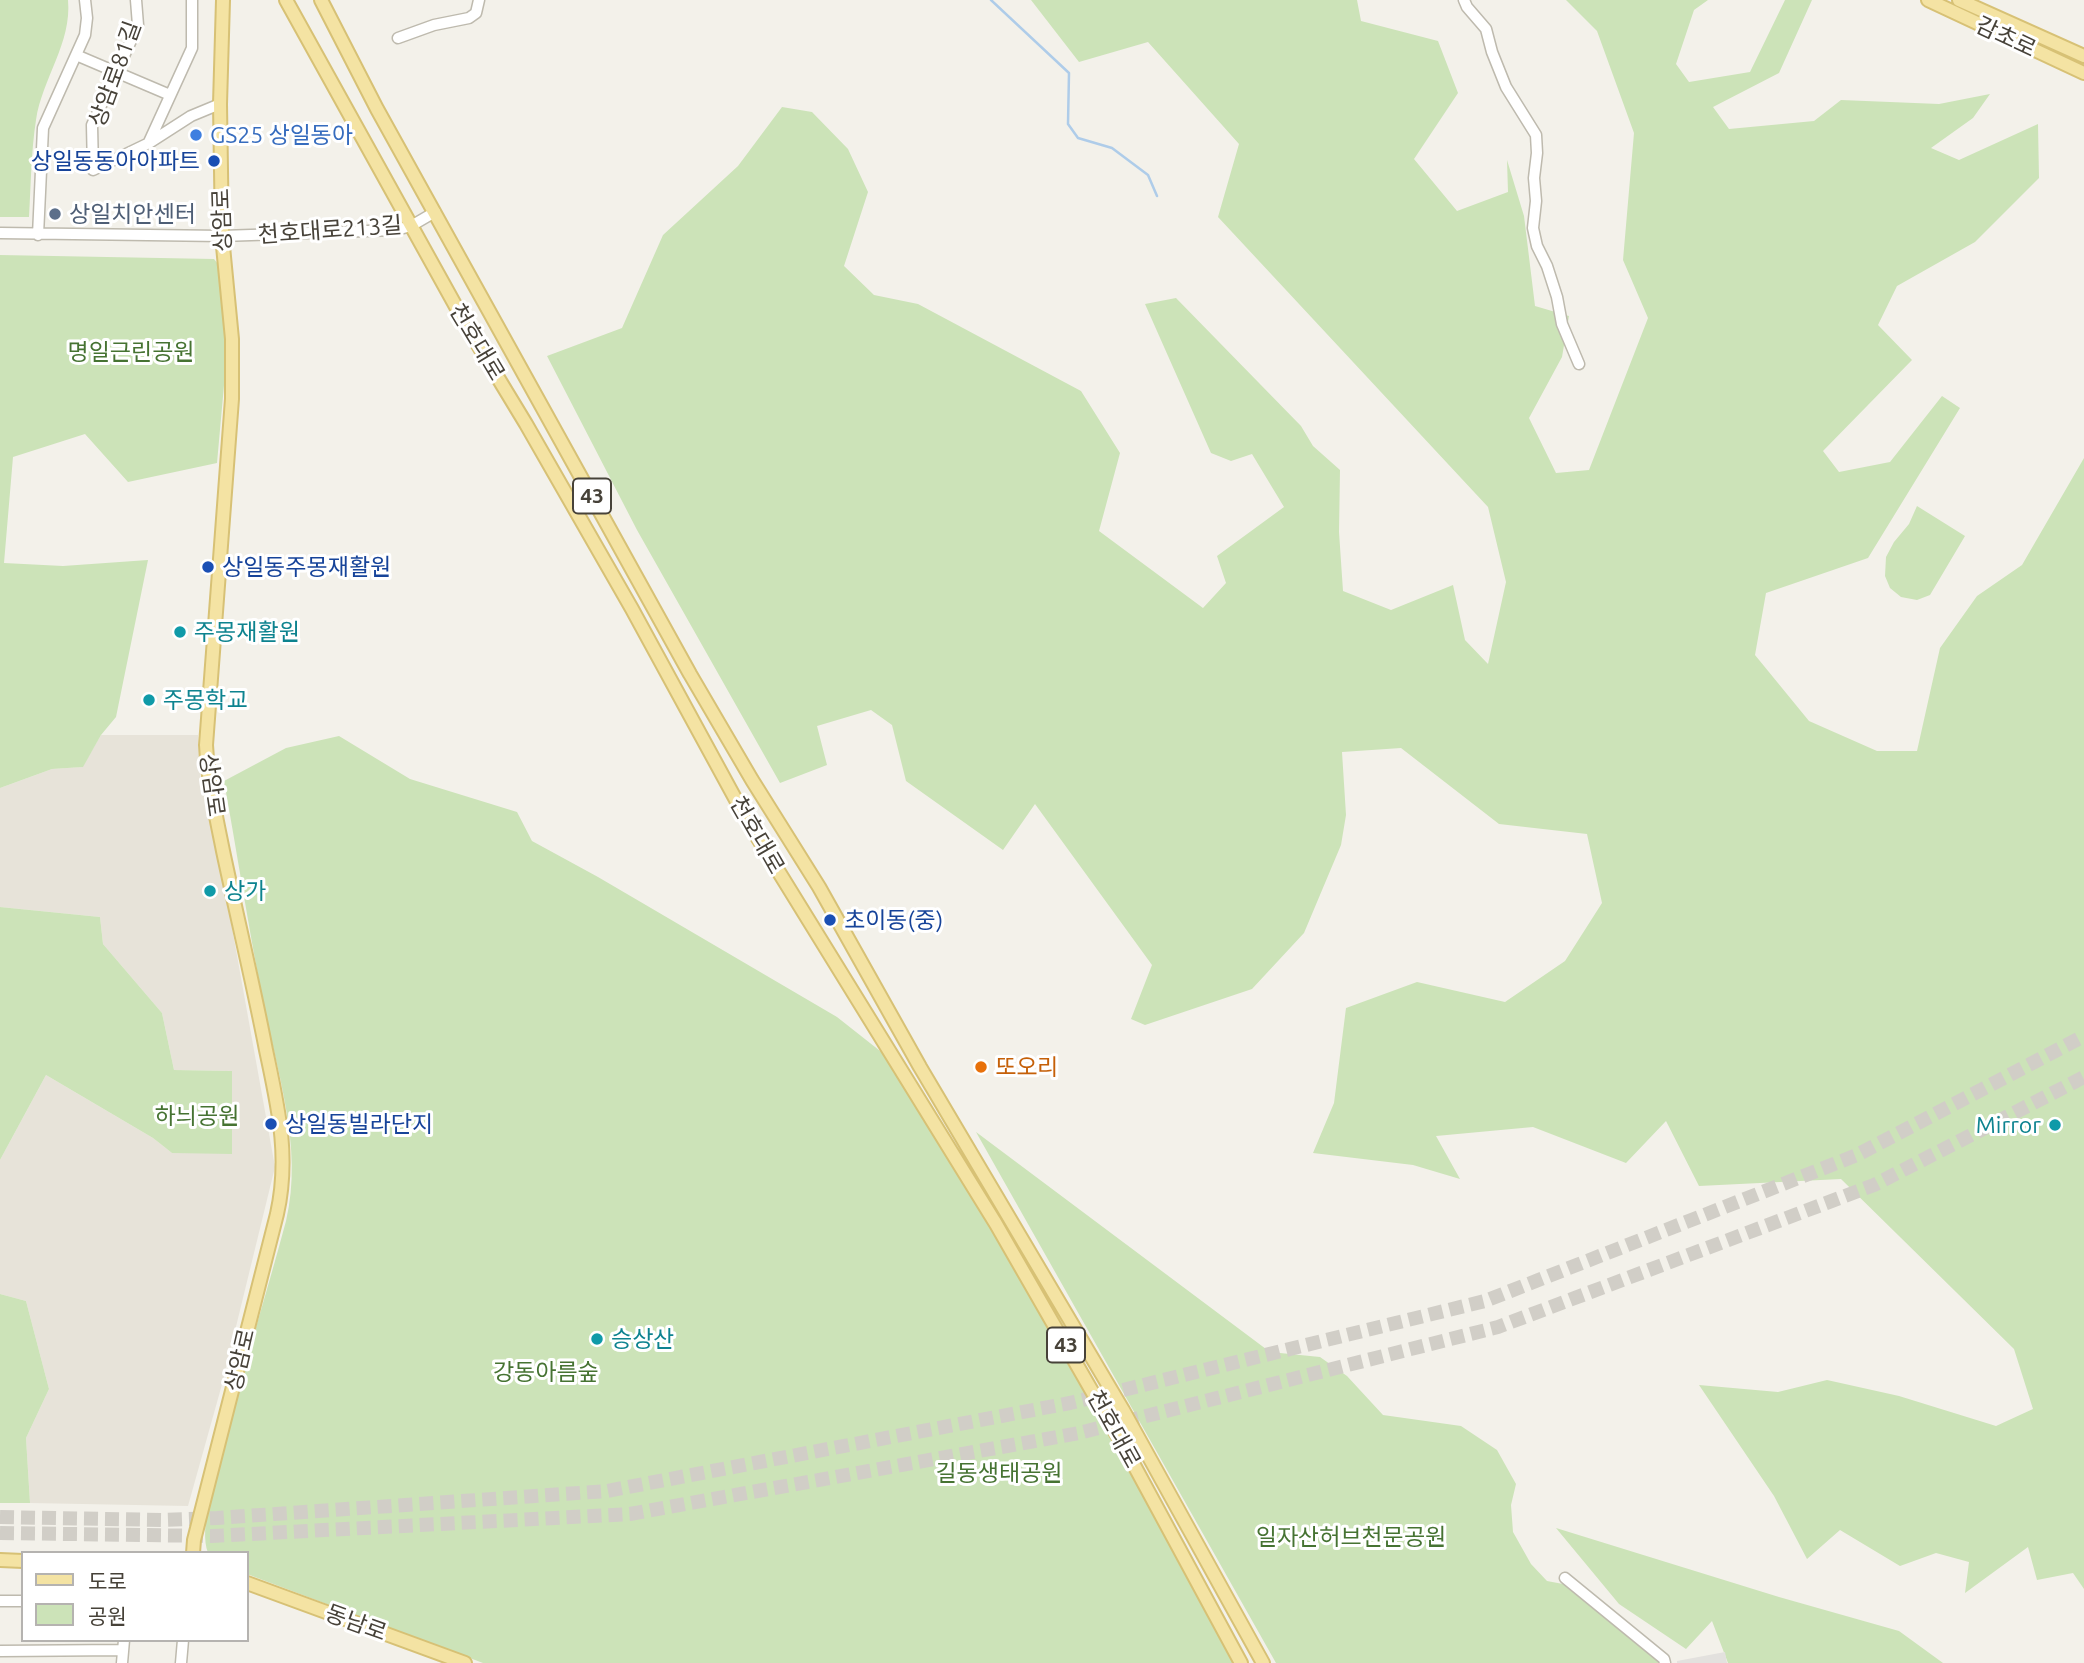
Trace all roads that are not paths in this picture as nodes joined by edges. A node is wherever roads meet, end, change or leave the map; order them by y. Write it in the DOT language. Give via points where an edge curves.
graph roads {
  1 [pos="86,0"];
  2 [pos="136,0"];
  3 [pos="192,0"];
  4 [pos="223,0"];
  5 [pos="286,0"];
  6 [pos="321,0"];
  7 [pos="479,0"];
  8 [pos="1464,0"];
  9 [pos="1928,0"];
  10 [pos="1959,0"];
  11 [pos="1982,18"];
  12 [pos="398,38"];
  13 [pos="76,55"];
  14 [pos="2084,56"];
  15 [pos="117,72"];
  16 [pos="2084,73"];
  17 [pos="170,95"];
  18 [pos="220,104"];
  19 [pos="149,143"];
  20 [pos="435,212"];
  21 [pos="411,226"];
  22 [pos="0,233"];
  23 [pos="38,235"];
  24 [pos="222,236"];
  25 [pos="1579,363"];
  26 [pos="193,1551"];
  27 [pos="0,1560"];
  28 [pos="21,1561"];
  29 [pos="1565,1578"];
  30 [pos="248,1583"];
  31 [pos="0,1601"];
  32 [pos="21,1601"];
  33 [pos="183,1642"];
  34 [pos="124,1645"];
  35 [pos="0,1651"];
  36 [pos="122,1663"];
  37 [pos="181,1663"];
  38 [pos="465,1663"];
  39 [pos="1241,1663"];
  40 [pos="1263,1663"];
  41 [pos="1665,1663"];
  1 -- 13 [label="street" via="87,25"];
  2 -- 15 [label="street, 상암로81길" via="138,25"];
  3 -- 17 [label="street" via="192,48"];
  4 -- 18 [label="main road, 상암로"];
  5 -- 21 [label="main road, 천호대로 / 43"];
  6 -- 20 [label="main road, 천호대로 / 43"];
  7 -- 12 [label="street" via="476,13 468,18"];
  8 -- 25 [label="street" via="1486,29 1506,87 1536,135 1536,246"];
  9 -- 11 [label="main road, 감초로"];
  10 -- 11 [label="main road, 감초로"];
  11 -- 14 [label="main road, 감초로"];
  11 -- 16 [label="main road, 감초로"];
  13 -- 15 [label="street"];
  13 -- 23 [label="street" via="43,128"];
  15 -- 17 [label="street"];
  15 -- 19 [label="street, 상암로81길" via="93,125 93,170"];
  17 -- 19 [label="street"];
  18 -- 19 [label="street, 상암로81길"];
  18 -- 24 [label="main road, 상암로"];
  20 -- 21 [label="street, 천호대로213길"];
  20 -- 40 [label="main road, 천호대로 / 43" via="690,674 1123,1410"];
  21 -- 24 [label="street, 천호대로213길"];
  21 -- 39 [label="main road, 천호대로 / 43" via="632,609 748,822 996,1224"];
  22 -- 23 [label="street, 천호대로213길"];
  23 -- 24 [label="street, 천호대로213길"];
  24 -- 26 [label="main road, 상암로" via="232,340 232,399 207,713 208,767 274,1087 284,1164 283,1189"];
  27 -- 28 [label="main road"];
  29 -- 41 [label="street"];
  30 -- 38 [label="main road, 동남로"];
  31 -- 32 [label="street"];
  33 -- 37 [label="street"];
  34 -- 35 [label="street"];
  34 -- 36 [label="street"];
}
